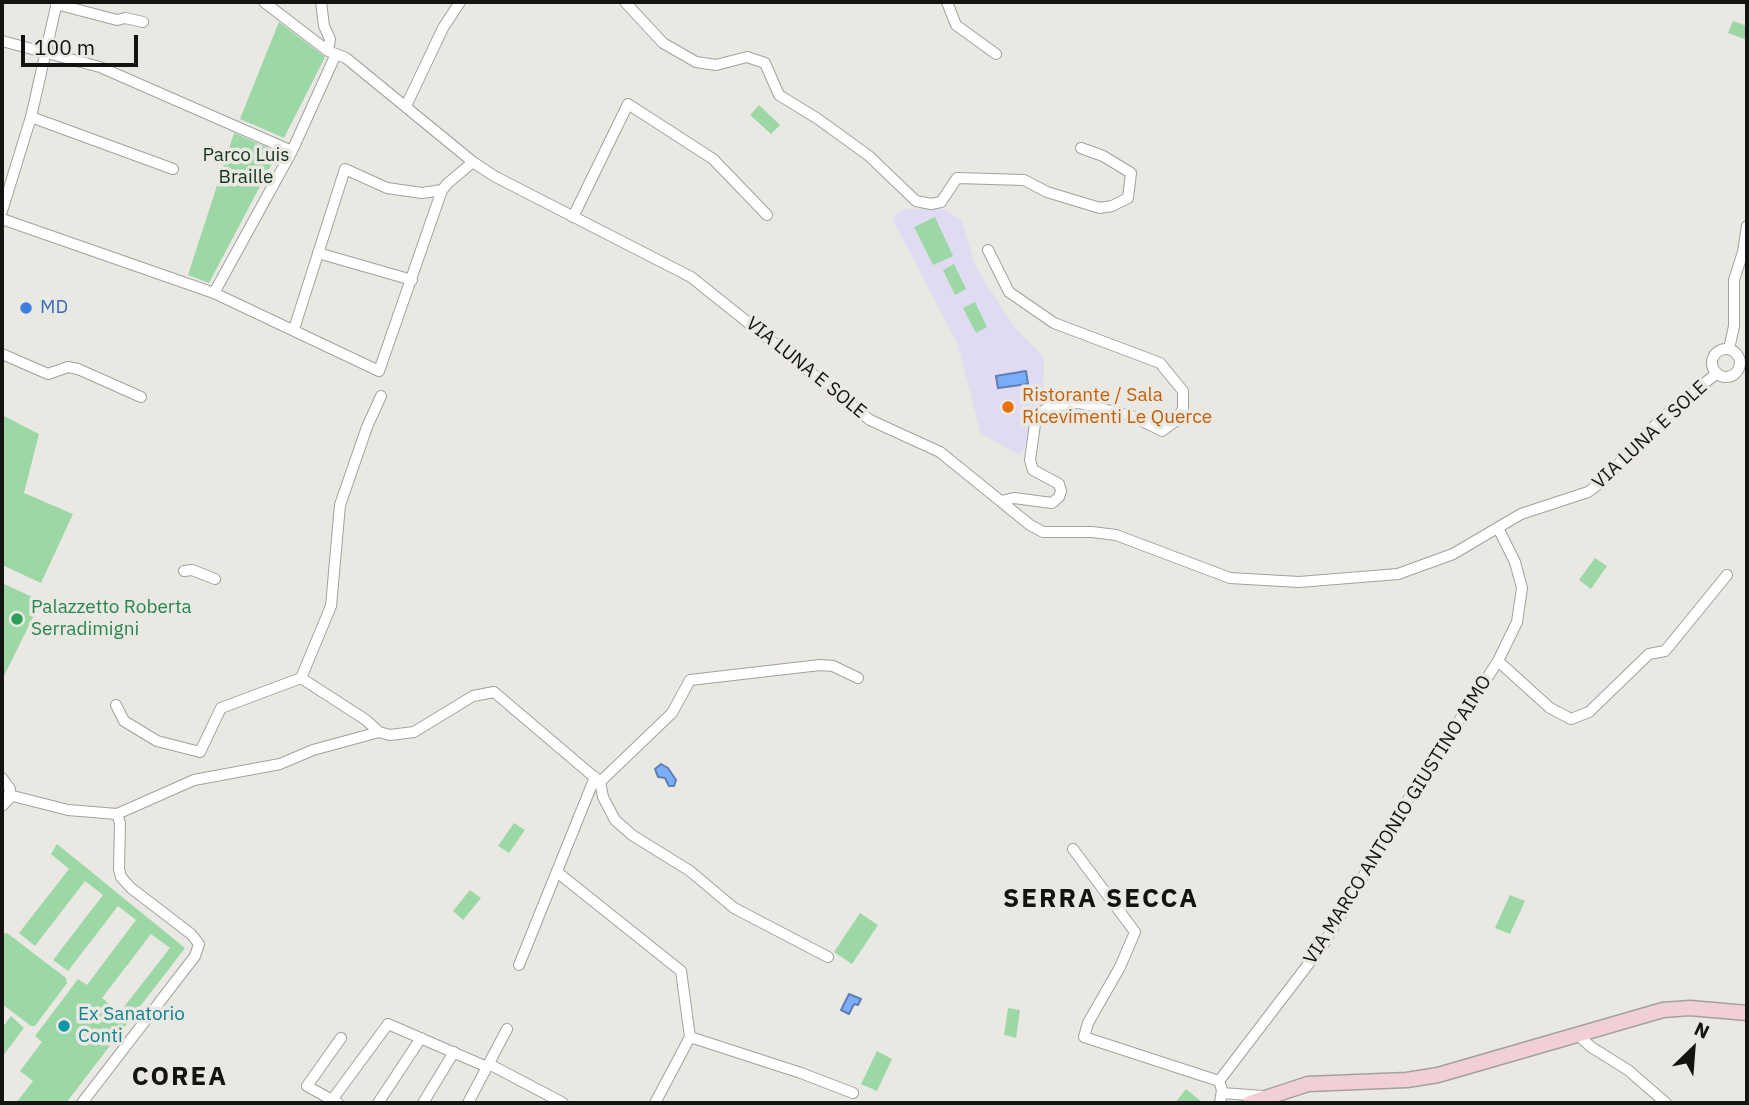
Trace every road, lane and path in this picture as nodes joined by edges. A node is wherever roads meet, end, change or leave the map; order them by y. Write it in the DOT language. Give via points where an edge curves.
graph roads {
  1 [pos="264,2"];
  2 [pos="321,2"];
  3 [pos="460,2"];
  4 [pos="625,2"];
  5 [pos="947,2"];
  6 [pos="57,3"];
  7 [pos="143,22"];
  8 [pos="2,41"];
  9 [pos="44,52"];
  10 [pos="332,53"];
  11 [pos="996,54"];
  12 [pos="406,106"];
  13 [pos="31,117"];
  14 [pos="1081,148"];
  15 [pos="292,151"];
  16 [pos="473,162"];
  17 [pos="173,169"];
  18 [pos="442,190"];
  19 [pos="2,211"];
  20 [pos="767,215"];
  21 [pos="573,216"];
  22 [pos="2,219"];
  23 [pos="1747,226"];
  24 [pos="988,250"];
  25 [pos="318,253"];
  26 [pos="412,280"];
  27 [pos="214,293"];
  28 [pos="294,329"];
  29 [pos="1730,349"];
  30 [pos="2,354"];
  31 [pos="1744,363"];
  32 [pos="1717,373"];
  33 [pos="382,396"];
  34 [pos="141,397"];
  35 [pos="1001,501"];
  36 [pos="1499,528"];
  37 [pos="184,571"];
  38 [pos="1727,575"];
  39 [pos="215,579"];
  40 [pos="1498,661"];
  41 [pos="301,678"];
  42 [pos="858,678"];
  43 [pos="116,705"];
  44 [pos="379,732"];
  45 [pos="2,778"];
  46 [pos="597,780"];
  47 [pos="9,795"];
  48 [pos="2,806"];
  49 [pos="117,814"];
  50 [pos="1073,849"];
  51 [pos="557,873"];
  52 [pos="828,957"];
  53 [pos="519,965"];
  54 [pos="1747,1013"];
  55 [pos="507,1029"];
  56 [pos="1578,1035"];
  57 [pos="690,1037"];
  58 [pos="341,1038"];
  59 [pos="421,1038"];
  60 [pos="454,1052"];
  61 [pos="488,1065"];
  62 [pos="1219,1081"];
  63 [pos="853,1093"];
  64 [pos="1269,1097"];
  65 [pos="1221,1098"];
  66 [pos="335,1102"];
  67 [pos="82,1103"];
  68 [pos="378,1103"];
  69 [pos="423,1103"];
  70 [pos="468,1103"];
  71 [pos="563,1103"];
  72 [pos="655,1103"];
  73 [pos="1231,1103"];
  74 [pos="1250,1103"];
  75 [pos="1666,1103"];
  1 -- 10 [label="street, VIA LUNA E SOLE"];
  2 -- 10 [label="street"];
  3 -- 12 [label="street"];
  4 -- 14 [label="street" via="663,43 696,62 716,65 747,57 765,63 779,95 869,156 916,201 941,202 957,178 1024,180 1100,208 1128,198 1131,173"];
  5 -- 11 [label="street" via="956,25"];
  6 -- 7 [label="street" via="117,20"];
  6 -- 9 [label="street"];
  8 -- 9 [label="street"];
  9 -- 13 [label="street"];
  9 -- 15 [label="street" via="100,67"];
  10 -- 12 [label="street, VIA LUNA E SOLE" via="346,58"];
  10 -- 15 [label="street"];
  12 -- 16 [label="street, VIA LUNA E SOLE"];
  13 -- 17 [label="street"];
  13 -- 19 [label="street"];
  15 -- 27 [label="street"];
  16 -- 18 [label="street"];
  16 -- 21 [label="street, VIA LUNA E SOLE"];
  18 -- 25 [label="street" via="422,193 387,188 345,169"];
  18 -- 26 [label="street"];
  20 -- 21 [label="street" via="713,159 628,104"];
  21 -- 35 [label="street, VIA LUNA E SOLE" via="691,277 870,420 940,452"];
  22 -- 27 [label="street"];
  23 -- 29 [label="street" via="1734,280"];
  24 -- 35 [label="street" via="1009,292 1054,323 1160,363 1184,391 1177,420 1162,431 1132,416 1079,403 1050,406 1035,424 1030,460 1033,470 1059,484 1059,497 1052,503 1014,498"];
  25 -- 26 [label="street"];
  25 -- 28 [label="street"];
  26 -- 28 [label="street" via="379,371"];
  27 -- 28 [label="street"];
  29 -- 31 [label="street"];
  29 -- 32 [label="street" via="1714,356 1712,366"];
  30 -- 34 [label="street" via="48,374 68,367 78,369"];
  31 -- 32 [label="street" via="1734,375"];
  32 -- 36 [label="street, VIA LUNA E SOLE" via="1638,441 1606,479 1588,492 1521,514"];
  33 -- 41 [label="street" via="340,505 331,606"];
  35 -- 36 [label="street, VIA LUNA E SOLE" via="1044,532 1116,536 1230,578 1299,582 1398,574 1453,554"];
  36 -- 40 [label="street, VIA MARCO ANTONIO GIUSTINO AIMO" via="1522,587 1517,622"];
  37 -- 39 [label="street"];
  38 -- 40 [label="street" via="1664,651 1649,654 1589,712 1571,719 1549,708"];
  40 -- 62 [label="street, VIA MARCO ANTONIO GIUSTINO AIMO" via="1398,815 1323,945"];
  41 -- 43 [label="street" via="221,708 200,752 157,741 124,721"];
  41 -- 44 [label="street"];
  42 -- 46 [label="street" via="820,664 690,680 672,713"];
  44 -- 46 [label="street" via="414,732 473,696 494,692"];
  44 -- 49 [label="street" via="279,764 194,780"];
  45 -- 47 [label="street"];
  46 -- 51 [label="street"];
  46 -- 52 [label="street" via="615,820 632,835 690,871 734,908"];
  47 -- 48 [label="street"];
  47 -- 49 [label="street" via="68,810"];
  49 -- 67 [label="street" via="121,877 199,944 195,956"];
  50 -- 62 [label="street" via="1135,932 1084,1037"];
  51 -- 53 [label="street"];
  51 -- 57 [label="street" via="681,971"];
  54 -- 56 [label="main road" via="1663,1010"];
  55 -- 61 [label="street"];
  56 -- 64 [label="main road" via="1438,1076 1308,1084"];
  56 -- 75 [label="street"];
  57 -- 63 [label="street"];
  57 -- 72 [label="street"];
  58 -- 66 [label="street" via="307,1086"];
  59 -- 60 [label="street"];
  59 -- 66 [label="street" via="388,1024"];
  59 -- 68 [label="street"];
  60 -- 61 [label="street"];
  60 -- 69 [label="street"];
  61 -- 70 [label="street"];
  61 -- 71 [label="street"];
  62 -- 65 [label="street"];
  64 -- 65 [label="street"];
  64 -- 74 [label="main road"];
  65 -- 73 [label="street"];
}
